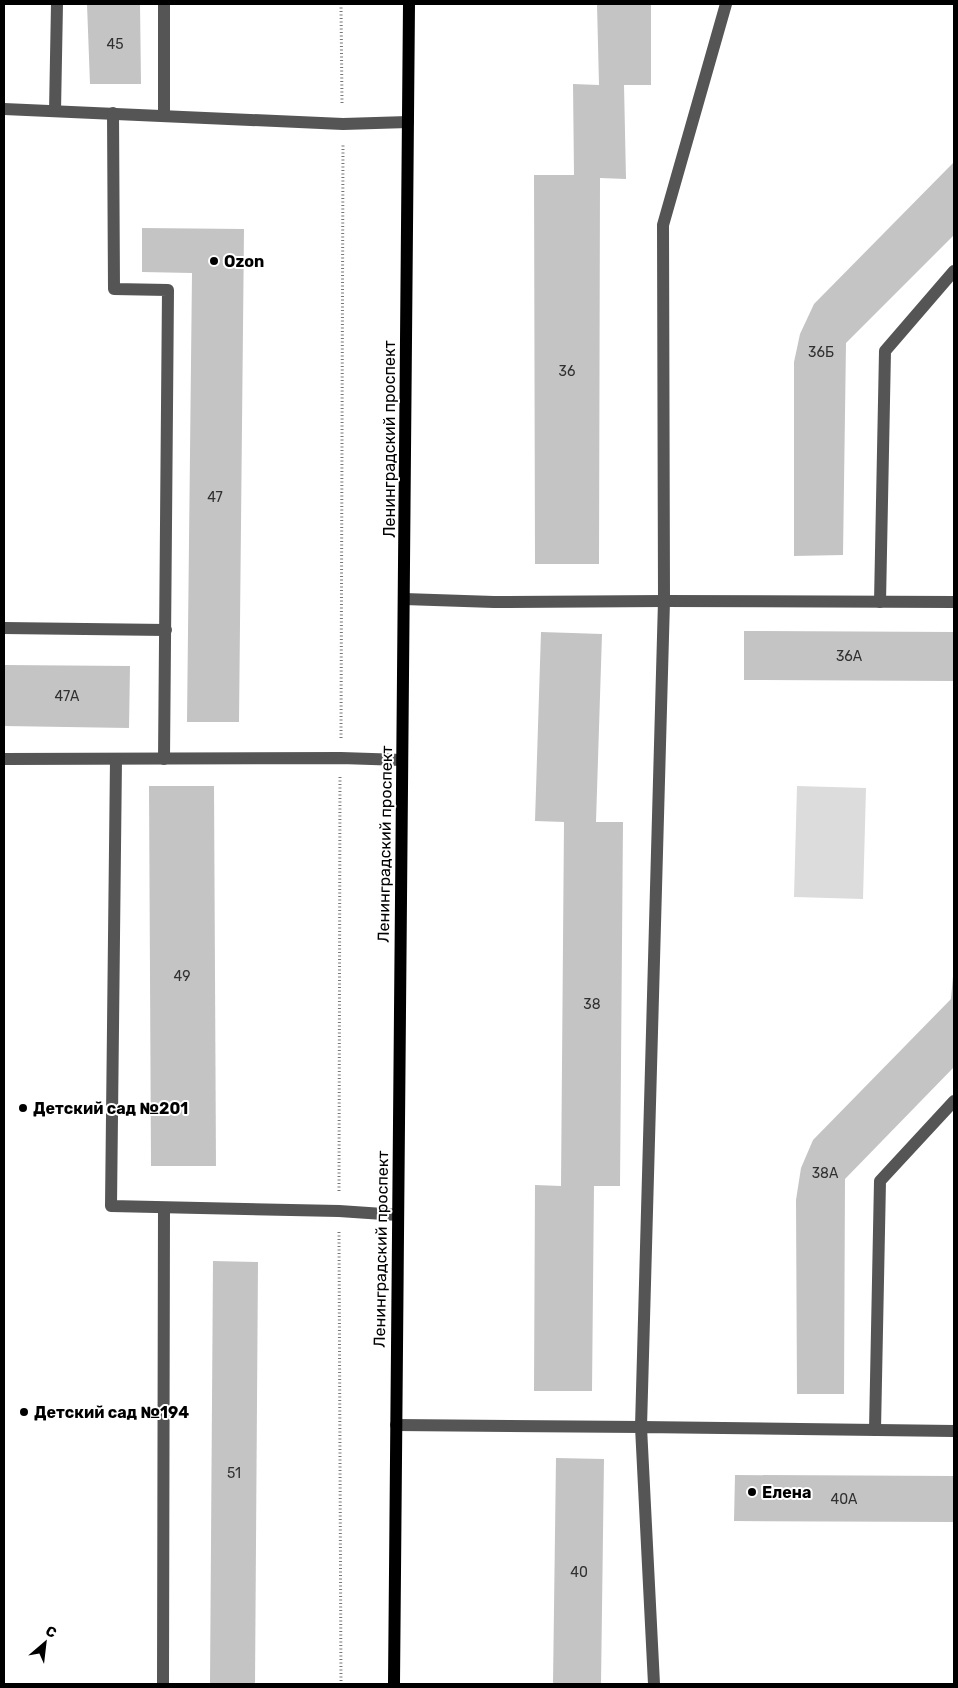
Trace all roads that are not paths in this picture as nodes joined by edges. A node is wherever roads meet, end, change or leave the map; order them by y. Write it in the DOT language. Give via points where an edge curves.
graph roads {
  1 [pos="57,4"];
  2 [pos="164,4"];
  3 [pos="409,4"];
  4 [pos="726,4"];
  5 [pos="4,109"];
  6 [pos="55,111"];
  7 [pos="113,113"];
  8 [pos="164,115"];
  9 [pos="408,122"];
  10 [pos="954,271"];
  11 [pos="404,599"];
  12 [pos="664,601"];
  13 [pos="880,602"];
  14 [pos="954,602"];
  15 [pos="4,628"];
  16 [pos="166,630"];
  17 [pos="4,759"];
  18 [pos="116,759"];
  19 [pos="164,760"];
  20 [pos="402,760"];
  21 [pos="954,1101"];
  22 [pos="164,1208"];
  23 [pos="398,1215"];
  24 [pos="396,1425"];
  25 [pos="641,1427"];
  26 [pos="875,1430"];
  27 [pos="954,1431"];
  28 [pos="163,1684"];
  29 [pos="394,1684"];
  30 [pos="654,1684"];
  1 -- 6 [label="lane"];
  2 -- 8 [label="lane"];
  3 -- 9 [label="main road, Ленинградский проспект"];
  4 -- 12 [label="lane" via="664,226"];
  5 -- 6 [label="lane"];
  6 -- 7 [label="lane"];
  7 -- 8 [label="lane"];
  7 -- 16 [label="lane" via="114,289 168,290"];
  8 -- 9 [label="lane" via="343,124"];
  9 -- 11 [label="main road, Ленинградский проспект"];
  10 -- 13 [label="lane" via="885,351"];
  11 -- 12 [label="lane"];
  11 -- 20 [label="main road, Ленинградский проспект"];
  12 -- 13 [label="lane"];
  12 -- 25 [label="lane"];
  13 -- 14 [label="lane"];
  15 -- 16 [label="lane"];
  16 -- 19 [label="lane"];
  17 -- 18 [label="lane"];
  18 -- 19 [label="lane"];
  18 -- 22 [label="lane" via="111,1206"];
  19 -- 20 [label="lane"];
  20 -- 23 [label="main road, Ленинградский проспект"];
  21 -- 26 [label="lane" via="880,1181"];
  22 -- 23 [label="lane"];
  22 -- 28 [label="lane"];
  23 -- 24 [label="main road, Ленинградский проспект"];
  24 -- 25 [label="lane"];
  24 -- 29 [label="main road, Ленинградский проспект"];
  25 -- 26 [label="lane"];
  25 -- 30 [label="lane"];
  26 -- 27 [label="lane"];
}
